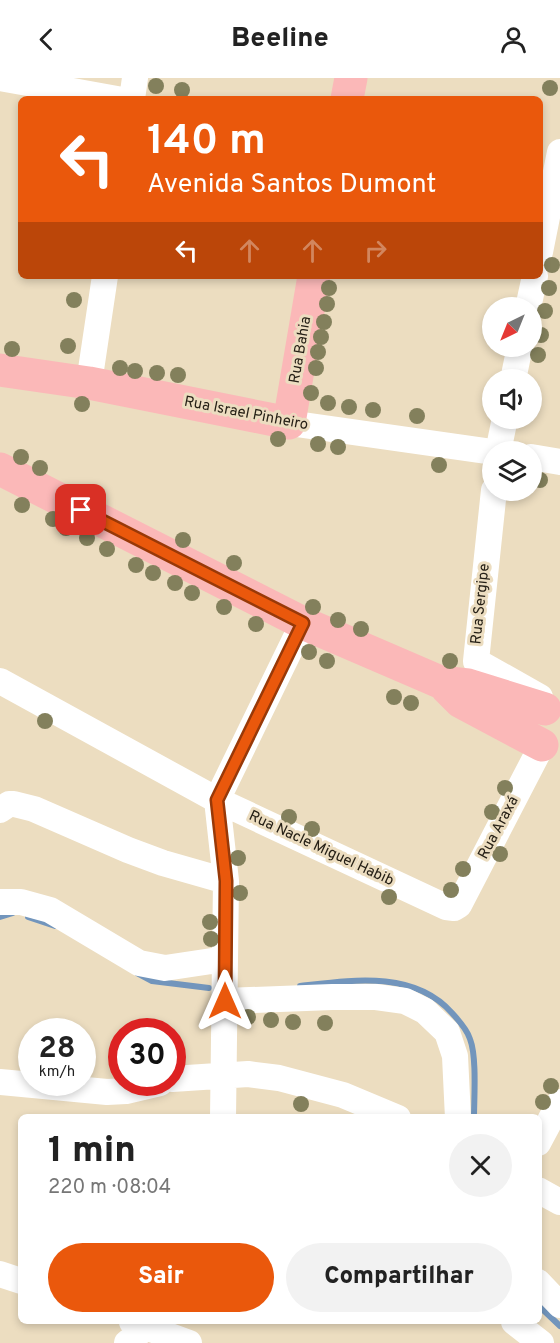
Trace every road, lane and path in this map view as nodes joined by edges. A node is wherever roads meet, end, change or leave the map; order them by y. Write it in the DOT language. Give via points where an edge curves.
graph roads {
  1 [pos="0,78"];
  2 [pos="135,78"];
  3 [pos="351,78"];
  4 [pos="100,96"];
  5 [pos="132,96"];
  6 [pos="348,96"];
  7 [pos="554,167"];
  8 [pos="543,234"];
  9 [pos="105,279"];
  10 [pos="313,279"];
  11 [pos="534,279"];
  12 [pos="530,297"];
  13 [pos="0,370"];
  14 [pos="89,383"];
  15 [pos="289,423"];
  16 [pos="482,450"];
  17 [pos="542,459"];
  18 [pos="560,462"];
  19 [pos="0,470"];
  20 [pos="493,501"];
  21 [pos="303,623"];
  22 [pos="0,681"];
  23 [pos="440,682"];
  24 [pos="554,707"];
  25 [pos="552,749"];
  26 [pos="217,800"];
  27 [pos="0,810"];
  28 [pos="226,881"];
  29 [pos="0,902"];
  30 [pos="454,908"];
  31 [pos="225,959"];
  32 [pos="225,1001"];
  33 [pos="224,1074"];
  34 [pos="186,1078"];
  35 [pos="0,1082"];
  36 [pos="108,1092"];
  37 [pos="343,1095"];
  38 [pos="560,1102"];
  39 [pos="223,1114"];
  40 [pos="388,1114"];
  41 [pos="403,1114"];
  42 [pos="458,1114"];
  43 [pos="542,1136"];
  44 [pos="542,1192"];
  45 [pos="560,1202"];
  46 [pos="0,1275"];
  47 [pos="18,1280"];
  48 [pos="517,1324"];
  49 [pos="138,1328"];
  50 [pos="189,1343"];
  51 [pos="541,1343"];
  1 -- 4 [label="street"];
  2 -- 5 [label="street"];
  3 -- 6 [label="main road"];
  7 -- 8 [label="street"];
  9 -- 14 [label="street"];
  10 -- 15 [label="main road, Rua Bahia"];
  11 -- 12 [label="street"];
  13 -- 14 [label="main road, Rua Israel Pinheiro"];
  14 -- 15 [label="main road, Rua Israel Pinheiro"];
  15 -- 16 [label="street, Rua Israel Pinheiro"];
  17 -- 18 [label="street"];
  19 -- 21 [label="main road"];
  20 -- 24 [label="street, Rua Sergipe" via="476,661"];
  21 -- 23 [label="main road"];
  21 -- 26 [label="street"];
  22 -- 26 [label="street, Rua Nacle Miguel Habib"];
  23 -- 24 [label="main road" via="468,684"];
  23 -- 25 [label="main road" via="461,702"];
  24 -- 25 [label="main road" via="537,716 534,726 536,737"];
  25 -- 30 [label="street, Rua Araxá"];
  26 -- 28 [label="street"];
  26 -- 30 [label="street, Rua Nacle Miguel Habib"];
  27 -- 28 [label="street" via="9,804 34,809 128,850"];
  28 -- 31 [label="street"];
  29 -- 31 [label="street" via="21,902 50,910 139,963 165,968"];
  31 -- 32 [label="street"];
  32 -- 33 [label="street"];
  32 -- 42 [label="street" via="365,997 405,1000 425,1011 447,1032 455,1056"];
  33 -- 34 [label="street"];
  33 -- 37 [label="street" via="279,1078"];
  33 -- 39 [label="street"];
  35 -- 36 [label="street"];
  37 -- 40 [label="street"];
  37 -- 41 [label="street"];
  38 -- 43 [label="street"];
  44 -- 45 [label="street"];
  46 -- 47 [label="street"];
  48 -- 51 [label="street"];
  49 -- 50 [label="street"];
}
